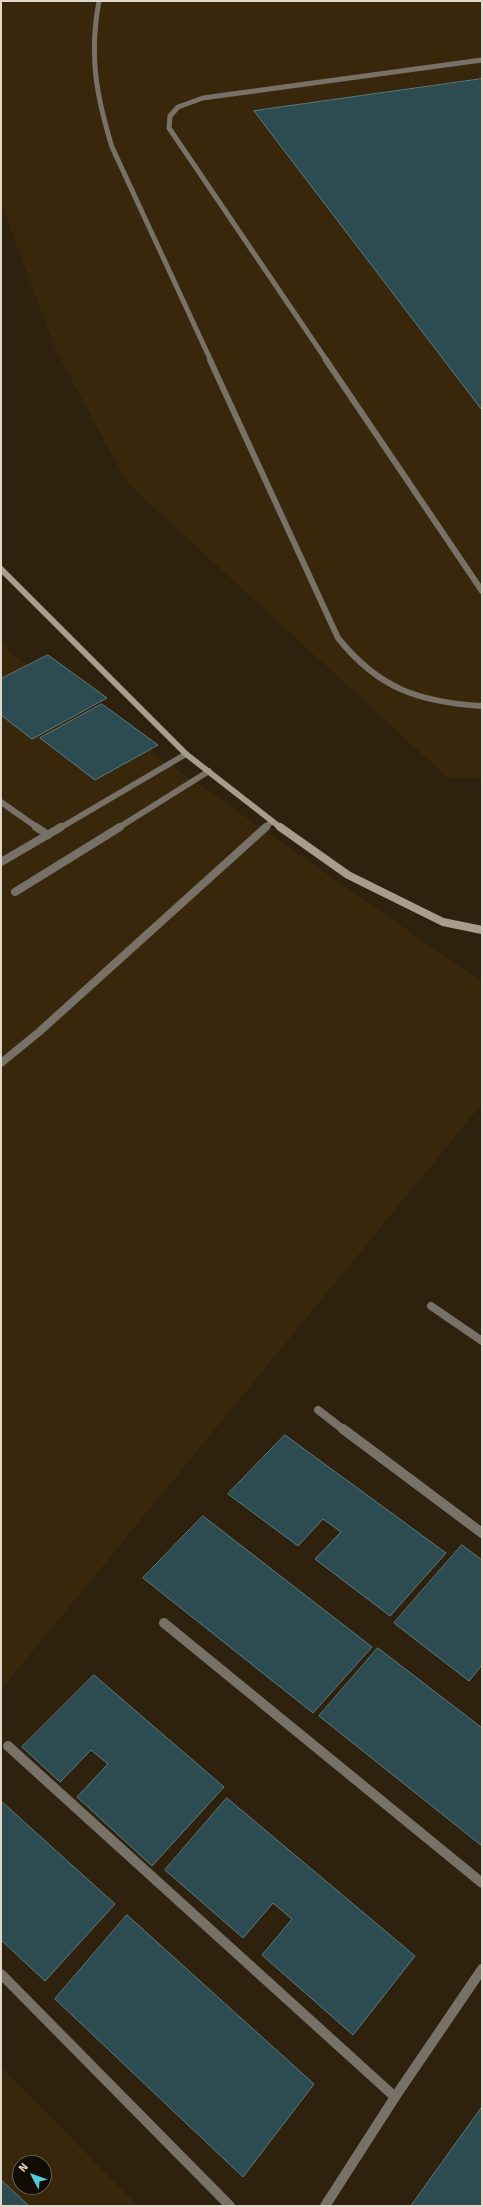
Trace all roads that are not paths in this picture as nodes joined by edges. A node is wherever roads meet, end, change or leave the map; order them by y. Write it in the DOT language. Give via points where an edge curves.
graph roads {
  1 [pos="99,1"];
  2 [pos="482,60"];
  3 [pos="1,570"];
  4 [pos="482,591"];
  5 [pos="482,706"];
  6 [pos="186,754"];
  7 [pos="209,772"];
  8 [pos="1,802"];
  9 [pos="272,821"];
  10 [pos="48,835"];
  11 [pos="1,862"];
  12 [pos="15,892"];
  13 [pos="482,930"];
  14 [pos="1,1063"];
  15 [pos="431,1306"];
  16 [pos="482,1341"];
  17 [pos="318,1410"];
  18 [pos="482,1533"];
  19 [pos="164,1623"];
  20 [pos="8,1746"];
  21 [pos="482,1883"];
  22 [pos="482,1969"];
  23 [pos="1,1974"];
  24 [pos="395,2097"];
  25 [pos="230,2206"];
  26 [pos="325,2206"];
  1 -- 5 [label="street" via="95,16 92,61 98,103 112,147 338,638 351,656 390,686 420,697 456,705"];
  2 -- 4 [label="street" via="202,98 177,108 170,113 167,121 169,128"];
  3 -- 6 [label="street"];
  6 -- 7 [label="street"];
  6 -- 10 [label="street"];
  7 -- 9 [label="street"];
  7 -- 12 [label="street"];
  8 -- 10 [label="street"];
  9 -- 13 [label="street" via="348,875 443,922"];
  9 -- 14 [label="street" via="40,1032"];
  10 -- 11 [label="street"];
  15 -- 16 [label="street"];
  17 -- 18 [label="street"];
  19 -- 21 [label="street"];
  20 -- 24 [label="street"];
  22 -- 24 [label="street"];
  23 -- 25 [label="street"];
  24 -- 26 [label="street"];
}
